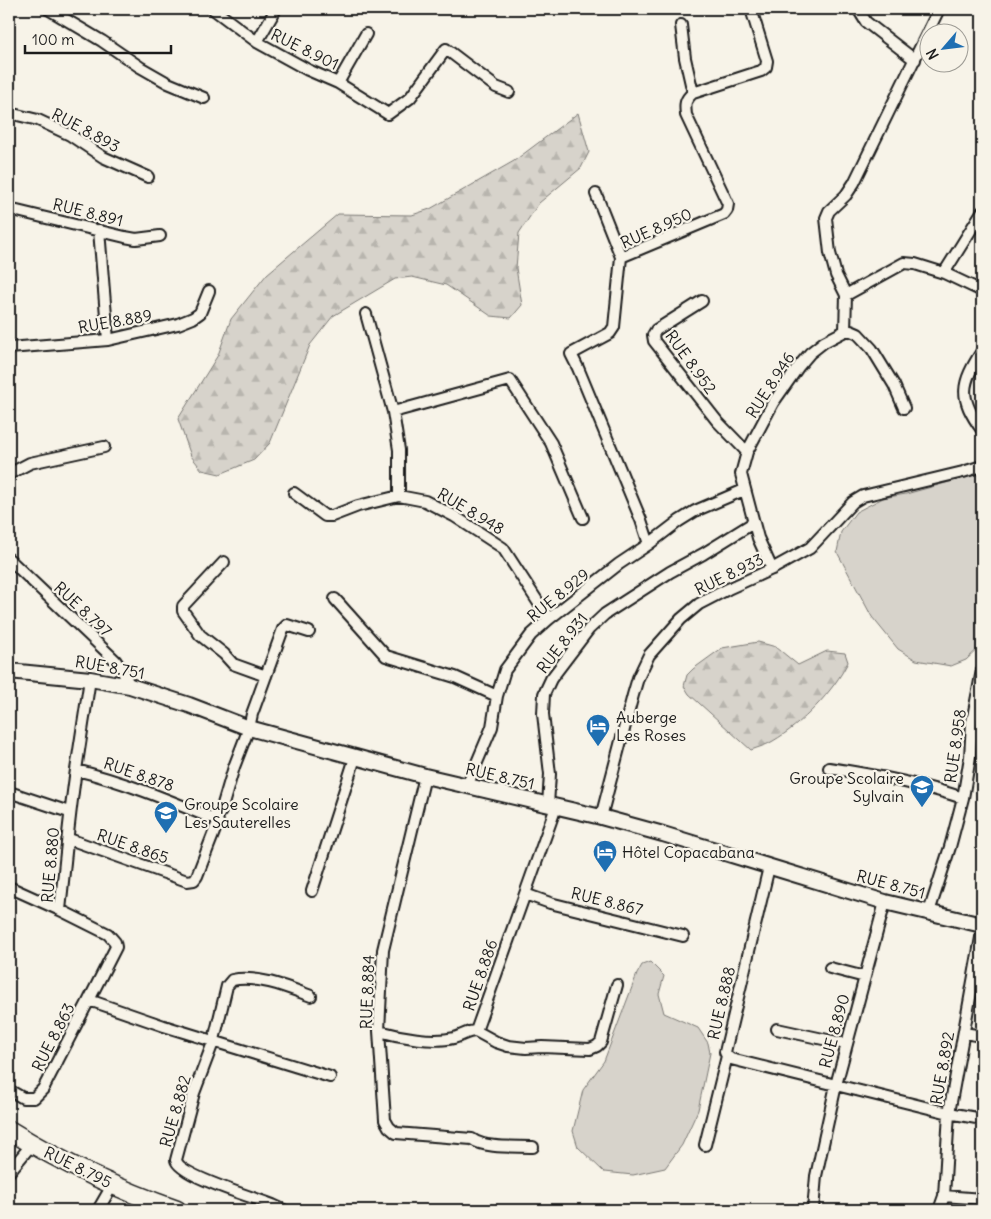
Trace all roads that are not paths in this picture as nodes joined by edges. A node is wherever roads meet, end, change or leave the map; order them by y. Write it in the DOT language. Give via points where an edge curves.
graph roads {
  1 [pos="48,9"];
  2 [pos="213,9"];
  3 [pos="276,9"];
  4 [pos="751,9"];
  5 [pos="858,9"];
  6 [pos="939,9"];
  7 [pos="681,25"];
  8 [pos="366,34"];
  9 [pos="257,42"];
  10 [pos="915,60"];
  11 [pos="338,83"];
  12 [pos="509,92"];
  13 [pos="693,93"];
  14 [pos="204,98"];
  15 [pos="9,113"];
  16 [pos="148,177"];
  17 [pos="596,194"];
  18 [pos="9,208"];
  19 [pos="982,212"];
  20 [pos="99,230"];
  21 [pos="160,236"];
  22 [pos="621,257"];
  23 [pos="944,273"];
  24 [pos="209,291"];
  25 [pos="982,291"];
  26 [pos="846,295"];
  27 [pos="702,301"];
  28 [pos="366,314"];
  29 [pos="846,331"];
  30 [pos="108,340"];
  31 [pos="9,348"];
  32 [pos="982,351"];
  33 [pos="904,408"];
  34 [pos="394,412"];
  35 [pos="982,430"];
  36 [pos="104,447"];
  37 [pos="747,452"];
  38 [pos="982,466"];
  39 [pos="9,474"];
  40 [pos="744,490"];
  41 [pos="294,493"];
  42 [pos="399,496"];
  43 [pos="583,518"];
  44 [pos="753,523"];
  45 [pos="649,544"];
  46 [pos="9,559"];
  47 [pos="224,562"];
  48 [pos="772,569"];
  49 [pos="335,598"];
  50 [pos="549,619"];
  51 [pos="310,632"];
  52 [pos="982,670"];
  53 [pos="9,671"];
  54 [pos="266,676"];
  55 [pos="90,679"];
  56 [pos="130,686"];
  57 [pos="497,696"];
  58 [pos="249,728"];
  59 [pos="355,758"];
  60 [pos="829,768"];
  61 [pos="76,770"];
  62 [pos="424,776"];
  63 [pos="467,786"];
  64 [pos="9,792"];
  65 [pos="963,798"];
  66 [pos="552,806"];
  67 [pos="69,812"];
  68 [pos="217,817"];
  69 [pos="601,817"];
  70 [pos="68,839"];
  71 [pos="769,867"];
  72 [pos="9,888"];
  73 [pos="312,891"];
  74 [pos="525,894"];
  75 [pos="885,902"];
  76 [pos="60,910"];
  77 [pos="929,912"];
  78 [pos="982,924"];
  79 [pos="982,932"];
  80 [pos="683,936"];
  81 [pos="830,968"];
  82 [pos="864,976"];
  83 [pos="617,985"];
  84 [pos="311,996"];
  85 [pos="89,1000"];
  86 [pos="777,1028"];
  87 [pos="476,1031"];
  88 [pos="380,1032"];
  89 [pos="964,1033"];
  90 [pos="982,1036"];
  91 [pos="214,1040"];
  92 [pos="846,1044"];
  93 [pos="726,1056"];
  94 [pos="330,1077"];
  95 [pos="836,1085"];
  96 [pos="9,1090"];
  97 [pos="949,1113"];
  98 [pos="982,1119"];
  99 [pos="9,1130"];
  100 [pos="32,1144"];
  101 [pos="705,1145"];
  102 [pos="533,1146"];
  103 [pos="9,1172"];
  104 [pos="113,1184"];
  105 [pos="944,1196"];
  106 [pos="982,1198"];
  107 [pos="98,1210"];
  108 [pos="175,1210"];
  109 [pos="284,1210"];
  110 [pos="814,1210"];
  111 [pos="939,1210"];
  1 -- 14 [label="street" via="168,83"];
  2 -- 9 [label="street, RUE 8.901"];
  3 -- 9 [label="street"];
  4 -- 13 [label="street" via="766,67"];
  5 -- 10 [label="street" via="866,22"];
  6 -- 10 [label="street"];
  7 -- 13 [label="street"];
  8 -- 11 [label="street, RUE 8.901"];
  9 -- 11 [label="street, RUE 8.901"];
  10 -- 26 [label="street" via="854,183 826,218 834,268"];
  11 -- 12 [label="street" via="388,114 410,98 446,49"];
  13 -- 22 [label="street, RUE 8.950" via="687,98 686,116 728,204 727,210"];
  15 -- 16 [label="street, RUE 8.893" via="38,120 70,135 103,157"];
  17 -- 22 [label="street"];
  18 -- 20 [label="street, RUE 8.891"];
  19 -- 23 [label="street"];
  20 -- 21 [label="street, RUE 8.891" via="136,239"];
  20 -- 30 [label="street"];
  22 -- 45 [label="street, RUE 8.950" via="614,327 610,333 570,354"];
  23 -- 25 [label="street"];
  23 -- 26 [label="street" via="904,263"];
  24 -- 30 [label="street, RUE 8.889" via="200,313 192,318"];
  26 -- 29 [label="street"];
  27 -- 37 [label="street, RUE 8.952" via="656,330 654,342 717,422"];
  28 -- 34 [label="street"];
  29 -- 33 [label="street" via="858,334 872,348"];
  29 -- 37 [label="street, RUE 8.946" via="824,342 799,366 773,403"];
  30 -- 31 [label="street, RUE 8.889"];
  32 -- 35 [label="street" via="968,373 965,389 968,409"];
  34 -- 42 [label="street" via="399,450"];
  34 -- 43 [label="street" via="510,380 551,443"];
  36 -- 39 [label="street" via="30,463"];
  37 -- 40 [label="street, RUE 8.946" via="741,474"];
  38 -- 48 [label="street, RUE 8.933" via="863,496 853,502 810,548"];
  40 -- 44 [label="street, RUE 8.946"];
  40 -- 45 [label="street, RUE 8.929" via="695,510"];
  41 -- 42 [label="street" via="325,516"];
  42 -- 50 [label="street, RUE 8.948" via="425,501 503,548"];
  44 -- 48 [label="street, RUE 8.946"];
  44 -- 66 [label="street, RUE 8.931" via="605,614 589,629 551,679 544,694 543,714"];
  45 -- 50 [label="street, RUE 8.929"];
  46 -- 56 [label="street, RUE 8.797" via="115,660"];
  47 -- 54 [label="street" via="183,606 183,611 200,634 233,664"];
  48 -- 69 [label="street, RUE 8.933" via="699,604 649,655 638,678"];
  49 -- 57 [label="street" via="386,656 455,677"];
  50 -- 57 [label="street, RUE 8.929" via="531,635 505,670"];
  51 -- 54 [label="street" via="284,626"];
  52 -- 65 [label="street, RUE 8.958"];
  53 -- 55 [label="main road, RUE 8.751"];
  54 -- 58 [label="street"];
  55 -- 56 [label="main road, RUE 8.751"];
  55 -- 61 [label="street"];
  56 -- 58 [label="main road, RUE 8.751"];
  57 -- 63 [label="street, RUE 8.929" via="492,727"];
  58 -- 59 [label="main road, RUE 8.751"];
  58 -- 68 [label="street"];
  59 -- 62 [label="main road, RUE 8.751"];
  59 -- 73 [label="street"];
  60 -- 65 [label="street" via="930,787"];
  61 -- 67 [label="street, RUE 8.880"];
  61 -- 68 [label="street, RUE 8.878"];
  62 -- 63 [label="main road, RUE 8.751"];
  62 -- 88 [label="street, RUE 8.884" via="383,950"];
  63 -- 66 [label="main road, RUE 8.751"];
  64 -- 67 [label="street"];
  65 -- 77 [label="street, RUE 8.958"];
  66 -- 69 [label="main road, RUE 8.751"];
  66 -- 74 [label="street, RUE 8.886"];
  67 -- 70 [label="street, RUE 8.880"];
  68 -- 70 [label="street, RUE 8.865" via="218,822 194,880 187,881"];
  69 -- 71 [label="main road, RUE 8.751"];
  70 -- 76 [label="street, RUE 8.880"];
  71 -- 75 [label="main road, RUE 8.751"];
  71 -- 93 [label="street, RUE 8.888"];
  72 -- 76 [label="street"];
  74 -- 80 [label="street, RUE 8.867"];
  74 -- 87 [label="street, RUE 8.886"];
  75 -- 77 [label="main road, RUE 8.751"];
  75 -- 82 [label="street, RUE 8.890"];
  76 -- 85 [label="street, RUE 8.880" via="108,934 116,942 116,948"];
  77 -- 78 [label="main road, RUE 8.751"];
  79 -- 89 [label="street, RUE 8.892"];
  81 -- 82 [label="street"];
  82 -- 92 [label="street, RUE 8.890"];
  83 -- 87 [label="street, RUE 8.886" via="601,1042 597,1046 508,1046"];
  84 -- 91 [label="street" via="261,980 232,980 227,986"];
  85 -- 91 [label="street, RUE 8.863"];
  85 -- 96 [label="street, RUE 8.863" via="43,1089 34,1098 23,1098"];
  86 -- 92 [label="street"];
  87 -- 88 [label="street" via="442,1040"];
  88 -- 102 [label="street, RUE 8.884" via="385,1120 389,1128 396,1133 472,1139 487,1145"];
  89 -- 90 [label="street"];
  89 -- 97 [label="street, RUE 8.892"];
  91 -- 94 [label="street, RUE 8.863"];
  91 -- 109 [label="street, RUE 8.882" via="194,1093 177,1164 218,1186"];
  92 -- 95 [label="street, RUE 8.890"];
  93 -- 95 [label="street"];
  93 -- 101 [label="street, RUE 8.888"];
  95 -- 97 [label="street, RUE 8.890"];
  95 -- 110 [label="street" via="816,1176"];
  97 -- 98 [label="street, RUE 8.890"];
  97 -- 105 [label="street, RUE 8.892"];
  99 -- 100 [label="highway, RUE 8.795"];
  100 -- 103 [label="street"];
  100 -- 104 [label="highway, RUE 8.795"];
  104 -- 107 [label="street"];
  104 -- 108 [label="highway, RUE 8.795"];
  105 -- 106 [label="street"];
  105 -- 111 [label="street, RUE 8.892"];
}
